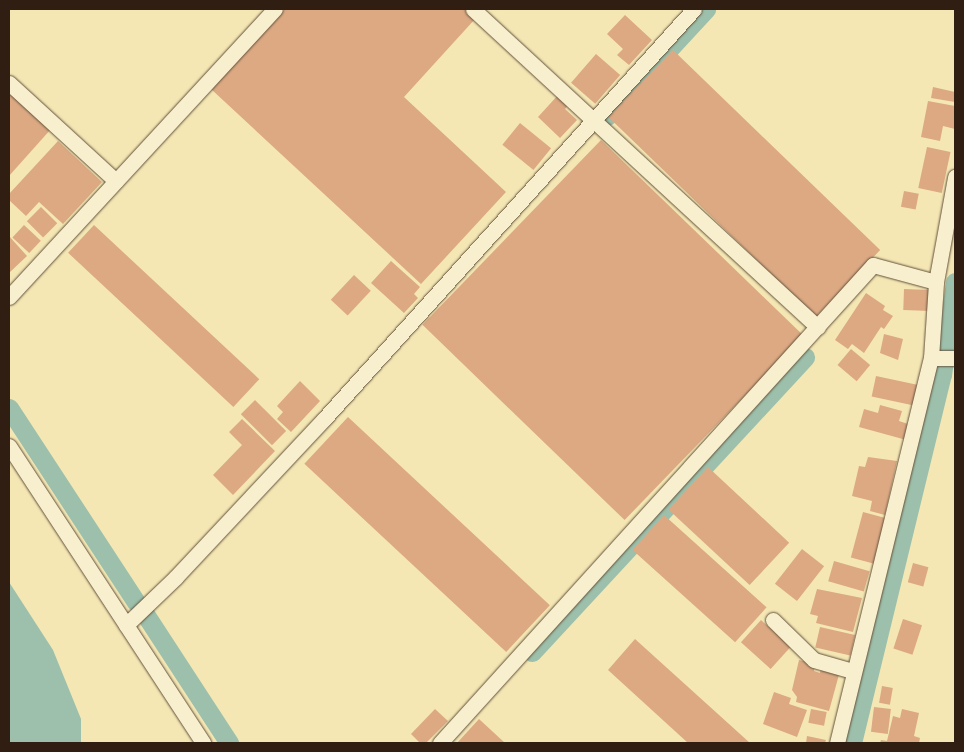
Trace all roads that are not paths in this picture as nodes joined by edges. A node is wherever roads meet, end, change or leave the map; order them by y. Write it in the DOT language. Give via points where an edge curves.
graph roads {
  1 [pos="275,9"];
  2 [pos="473,9"];
  3 [pos="694,9"];
  4 [pos="9,83"];
  5 [pos="594,119"];
  6 [pos="955,177"];
  7 [pos="116,181"];
  8 [pos="936,282"];
  9 [pos="9,297"];
  10 [pos="818,327"];
  11 [pos="933,358"];
  12 [pos="955,358"];
  13 [pos="9,446"];
  14 [pos="773,620"];
  15 [pos="126,625"];
  16 [pos="853,672"];
  17 [pos="203,743"];
  18 [pos="440,743"];
  19 [pos="837,743"];
  1 -- 7 [label="street"];
  2 -- 5 [label="street"];
  3 -- 5 [label="street"];
  4 -- 7 [label="street"];
  5 -- 10 [label="street"];
  5 -- 15 [label="street" via="317,426 176,577"];
  6 -- 8 [label="street"];
  7 -- 9 [label="street"];
  8 -- 10 [label="street" via="873,265"];
  8 -- 11 [label="street"];
  10 -- 18 [label="street"];
  11 -- 12 [label="street"];
  11 -- 16 [label="street"];
  13 -- 15 [label="street"];
  14 -- 16 [label="street" via="814,660"];
  15 -- 17 [label="street"];
  16 -- 19 [label="street"];
}
